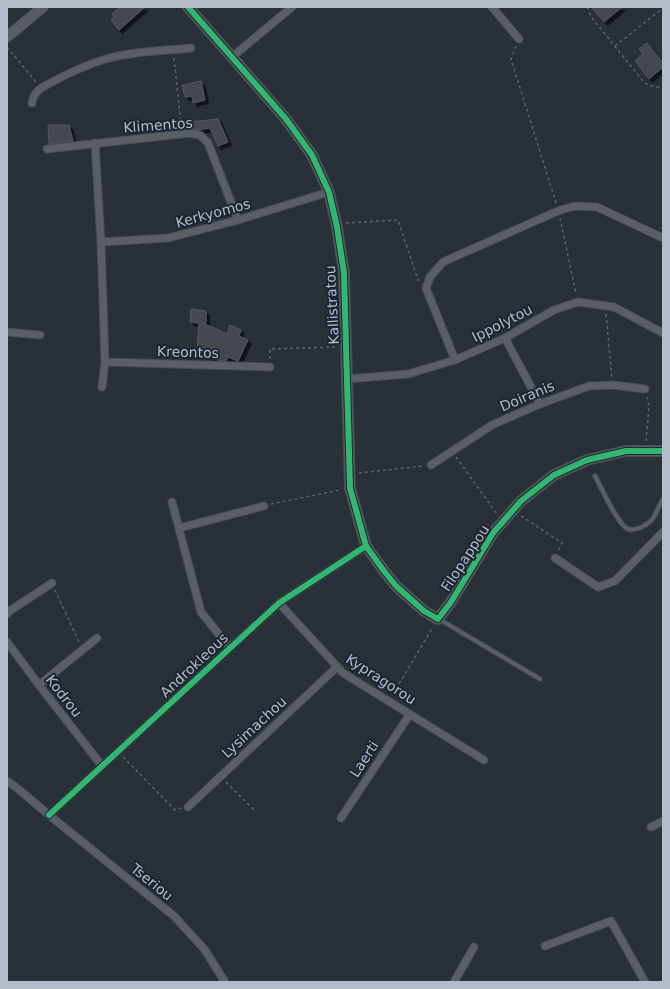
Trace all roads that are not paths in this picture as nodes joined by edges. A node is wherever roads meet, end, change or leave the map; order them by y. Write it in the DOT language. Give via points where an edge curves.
graph roads {
  1 [pos="43,7"];
  2 [pos="188,7"];
  3 [pos="292,7"];
  4 [pos="492,7"];
  5 [pos="7,37"];
  6 [pos="519,39"];
  7 [pos="191,48"];
  8 [pos="232,57"];
  9 [pos="32,103"];
  10 [pos="94,143"];
  11 [pos="47,149"];
  12 [pos="328,192"];
  13 [pos="238,220"];
  14 [pos="663,238"];
  15 [pos="101,242"];
  16 [pos="7,332"];
  17 [pos="663,333"];
  18 [pos="40,335"];
  19 [pos="505,338"];
  20 [pos="455,360"];
  21 [pos="104,362"];
  22 [pos="270,367"];
  23 [pos="347,379"];
  24 [pos="102,387"];
  25 [pos="645,389"];
  26 [pos="540,404"];
  27 [pos="663,451"];
  28 [pos="431,465"];
  29 [pos="595,476"];
  30 [pos="663,499"];
  31 [pos="172,502"];
  32 [pos="264,506"];
  33 [pos="179,528"];
  34 [pos="663,532"];
  35 [pos="366,546"];
  36 [pos="555,558"];
  37 [pos="52,583"];
  38 [pos="279,603"];
  39 [pos="7,614"];
  40 [pos="438,619"];
  41 [pos="97,638"];
  42 [pos="7,642"];
  43 [pos="230,648"];
  44 [pos="337,667"];
  45 [pos="540,679"];
  46 [pos="39,685"];
  47 [pos="410,714"];
  48 [pos="484,760"];
  49 [pos="102,766"];
  50 [pos="7,781"];
  51 [pos="188,807"];
  52 [pos="49,815"];
  53 [pos="341,818"];
  54 [pos="663,821"];
  55 [pos="651,826"];
  56 [pos="545,946"];
  57 [pos="474,947"];
  58 [pos="225,982"];
  59 [pos="454,982"];
  60 [pos="645,982"];
  1 -- 5 [label="street"];
  2 -- 8 [label="street, Kallistratou"];
  3 -- 8 [label="street"];
  4 -- 6 [label="street"];
  7 -- 9 [label="street" via="106,59 65,75 41,88 33,97"];
  8 -- 12 [label="street, Kallistratou" via="312,155"];
  10 -- 11 [label="street, Klimentos"];
  10 -- 13 [label="street, Klimentos" via="190,132 200,135 208,143"];
  10 -- 15 [label="street"];
  12 -- 13 [label="street, Kerkyomos"];
  12 -- 23 [label="street, Kallistratou" via="344,273"];
  13 -- 15 [label="street, Kerkyomos" via="168,238"];
  14 -- 20 [label="street" via="597,207 574,206 443,262 430,277 426,288"];
  15 -- 21 [label="street"];
  16 -- 18 [label="street"];
  17 -- 19 [label="street, Ippolytou" via="614,307 578,302 554,310"];
  19 -- 20 [label="street, Ippolytou"];
  19 -- 26 [label="street"];
  20 -- 23 [label="street, Ippolytou" via="408,374"];
  21 -- 22 [label="street, Kreontos"];
  21 -- 24 [label="street"];
  23 -- 35 [label="street, Kallistratou" via="350,488"];
  25 -- 26 [label="street, Doiranis" via="613,385 589,386"];
  26 -- 28 [label="street, Doiranis" via="492,426"];
  27 -- 40 [label="street, Filopappou" via="626,451 587,460 554,475 521,501 493,533"];
  29 -- 30 [label="lane" via="621,524 627,529 637,530 650,522"];
  31 -- 33 [label="street"];
  32 -- 33 [label="street"];
  33 -- 43 [label="street" via="201,612"];
  34 -- 36 [label="street" via="615,580 598,587"];
  35 -- 38 [label="street, Androkleous"];
  35 -- 40 [label="street, Kallistratou" via="396,586 424,611"];
  37 -- 39 [label="street"];
  38 -- 43 [label="street, Androkleous"];
  38 -- 44 [label="street, Kypragorou"];
  40 -- 45 [label="lane"];
  41 -- 46 [label="street"];
  42 -- 46 [label="street, Kodrou"];
  43 -- 49 [label="street, Androkleous"];
  44 -- 47 [label="street, Kypragorou" via="342,673"];
  44 -- 51 [label="street, Lysimachou"];
  46 -- 49 [label="street, Kodrou"];
  47 -- 48 [label="street, Kypragorou"];
  47 -- 53 [label="street, Laerti"];
  49 -- 52 [label="street, Androkleous"];
  50 -- 52 [label="street, Tseriou"];
  52 -- 58 [label="street, Tseriou" via="174,916 205,950"];
  54 -- 55 [label="street"];
  56 -- 60 [label="street" via="611,921"];
  57 -- 59 [label="street"];
}
